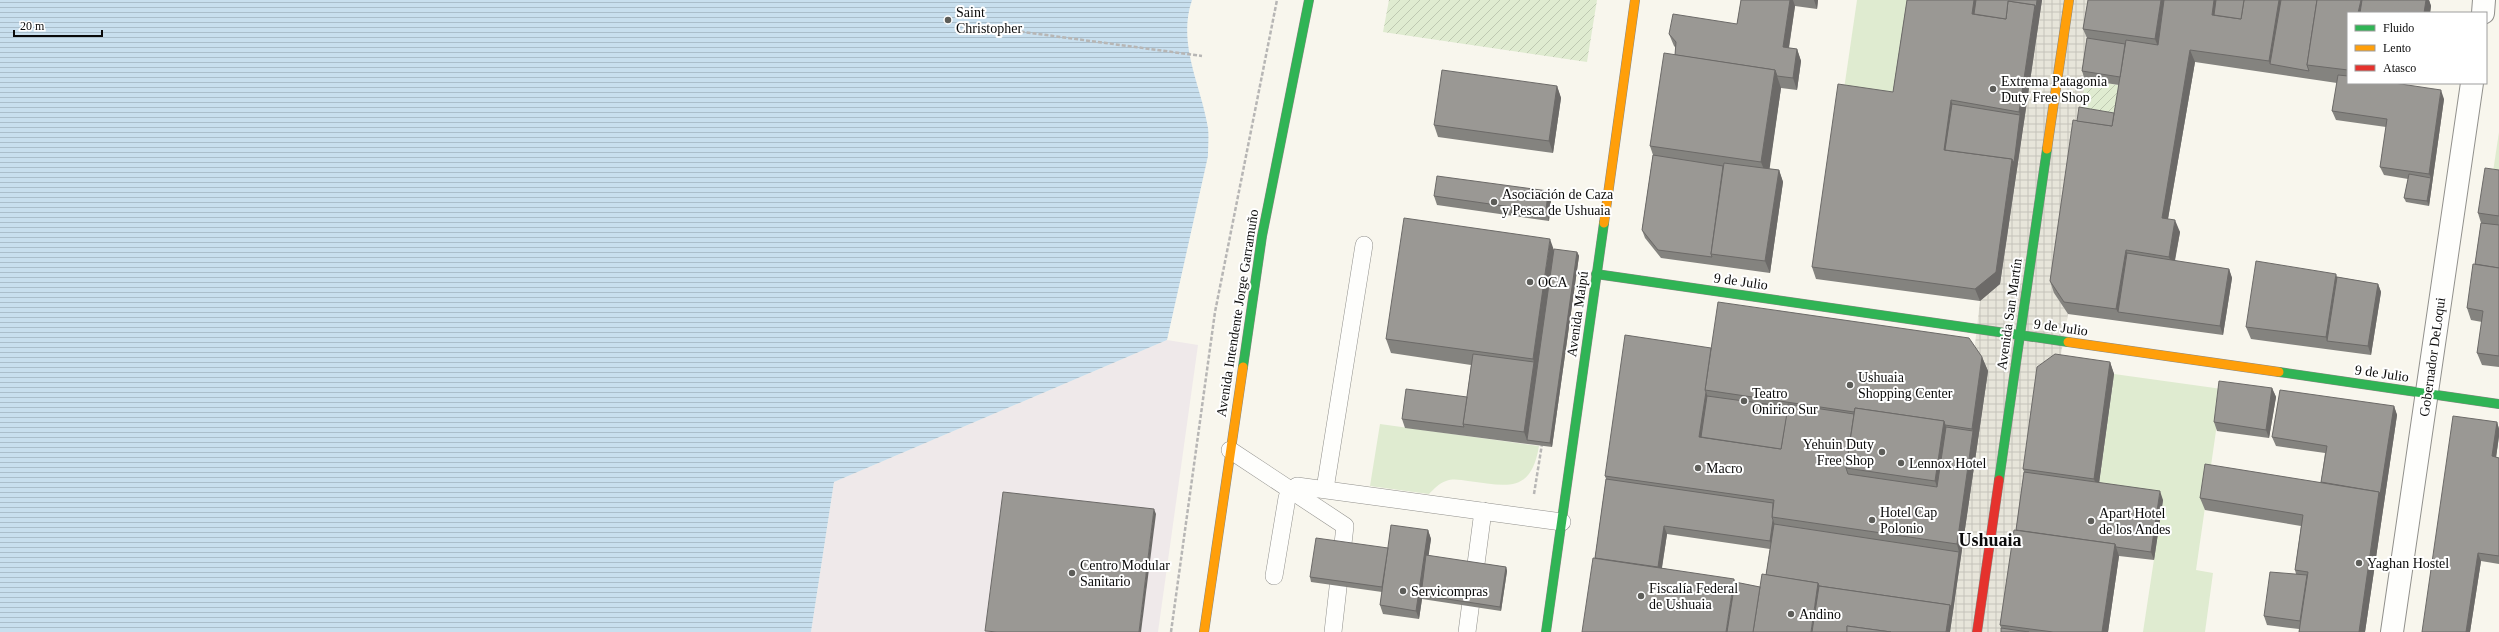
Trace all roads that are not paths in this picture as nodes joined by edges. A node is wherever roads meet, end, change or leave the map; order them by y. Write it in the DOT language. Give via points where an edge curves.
graph roads {
  1 [pos="1309,0"];
  2 [pos="1635,0"];
  3 [pos="2069,0"];
  4 [pos="2484,0"];
  5 [pos="2482,12"];
  6 [pos="2472,84"];
  7 [pos="1364,245"];
  8 [pos="1596,274"];
  9 [pos="2020,336"];
  10 [pos="2427,394"];
  11 [pos="2499,404"];
  12 [pos="1230,450"];
  13 [pos="1325,489"];
  14 [pos="1290,490"];
  15 [pos="1483,511"];
  16 [pos="1562,522"];
  17 [pos="1274,576"];
  18 [pos="1204,632"];
  19 [pos="1333,632"];
  20 [pos="1467,632"];
  21 [pos="1546,632"];
  22 [pos="1977,632"];
  23 [pos="2392,632"];
  1 -- 12 [label="main road, Avenida Intendente Jorge Garramuño" via="1262,236"];
  2 -- 8 [label="main road, Avenida Maipú"];
  3 -- 9 [label="main road, Avenida San Martín"];
  4 -- 5 [label="street"];
  6 -- 10 [label="street, Gobernador DeLoqui"];
  7 -- 13 [label="lane"];
  8 -- 9 [label="main road, 9 de Julio"];
  8 -- 16 [label="main road, Avenida Maipú"];
  9 -- 10 [label="main road, 9 de Julio"];
  9 -- 22 [label="main road, Avenida San Martín"];
  10 -- 11 [label="main road, 9 de Julio"];
  10 -- 23 [label="street, Gobernador DeLoqui"];
  12 -- 14 [label="lane"];
  12 -- 18 [label="main road, Avenida Intendente Jorge Garramuño"];
  13 -- 14 [label="lane" via="1297,486"];
  13 -- 15 [label="lane"];
  14 -- 17 [label="lane"];
  14 -- 19 [label="lane" via="1345,526"];
  15 -- 16 [label="lane"];
  15 -- 20 [label="lane"];
  16 -- 21 [label="main road, Avenida Maipú"];
}
